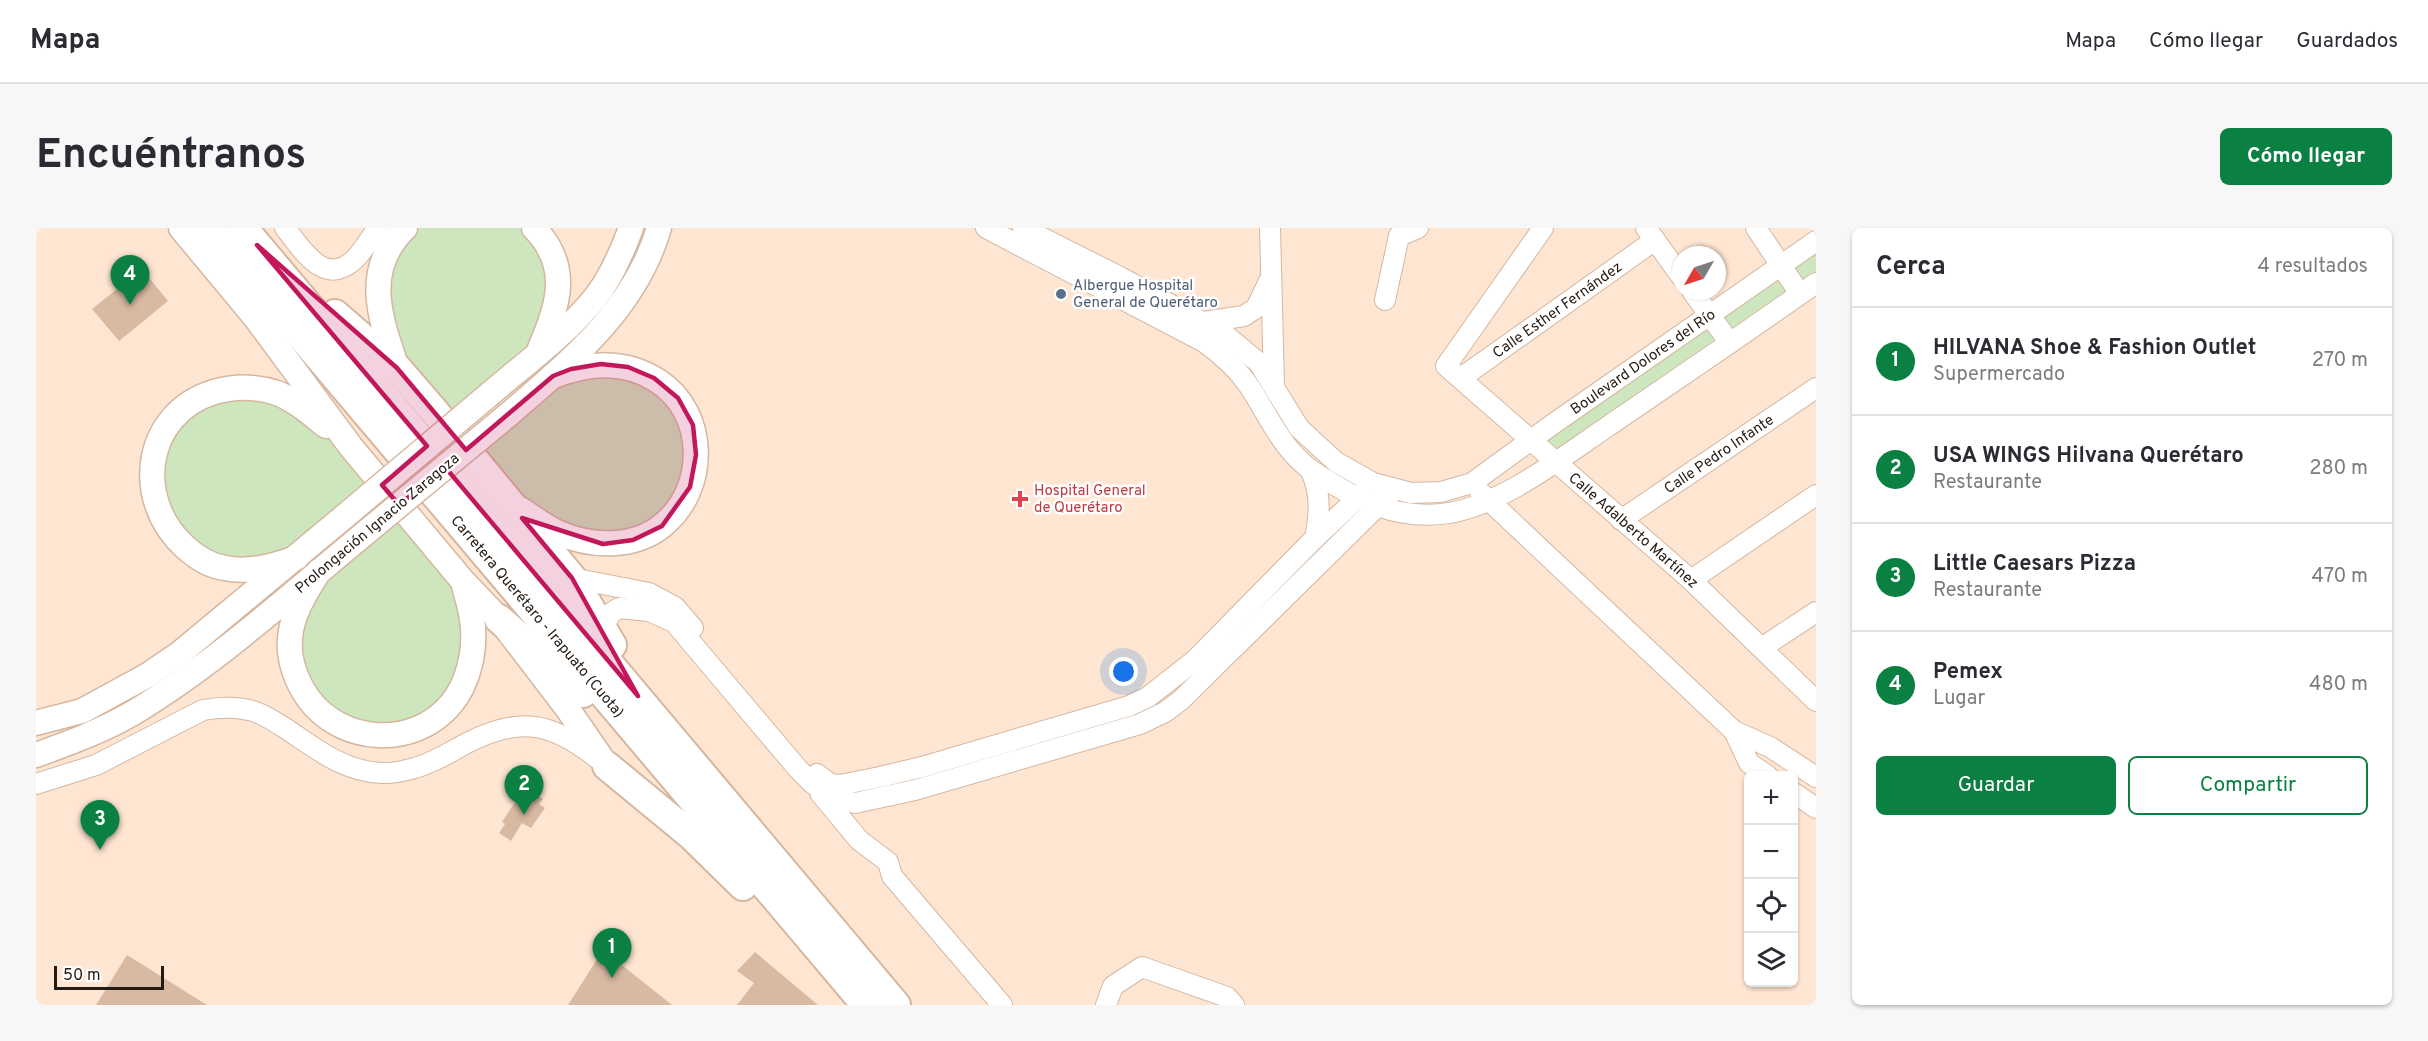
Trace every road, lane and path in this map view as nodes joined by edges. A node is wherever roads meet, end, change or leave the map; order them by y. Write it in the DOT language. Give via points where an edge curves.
graph roads {
  1 [pos="182,228"];
  2 [pos="210,228"];
  3 [pos="285,228"];
  4 [pos="378,228"];
  5 [pos="405,228"];
  6 [pos="534,228"];
  7 [pos="632,228"];
  8 [pos="659,228"];
  9 [pos="986,228"];
  10 [pos="1023,228"];
  11 [pos="1270,228"];
  12 [pos="1418,228"];
  13 [pos="1543,228"];
  14 [pos="1756,228"];
  15 [pos="1397,232"];
  16 [pos="1650,234"];
  17 [pos="250,236"];
  18 [pos="1816,241"];
  19 [pos="1672,264"];
  20 [pos="1781,266"];
  21 [pos="1270,279"];
  22 [pos="1808,288"];
  23 [pos="1384,300"];
  24 [pos="1699,300"];
  25 [pos="1710,315"];
  26 [pos="1204,322"];
  27 [pos="1730,344"];
  28 [pos="538,354"];
  29 [pos="397,368"];
  30 [pos="1454,372"];
  31 [pos="553,375"];
  32 [pos="1274,386"];
  33 [pos="1816,388"];
  34 [pos="1530,440"];
  35 [pos="351,447"];
  36 [pos="1555,462"];
  37 [pos="1311,471"];
  38 [pos="1373,483"];
  39 [pos="1472,483"];
  40 [pos="1395,489"];
  41 [pos="1816,495"];
  42 [pos="1358,498"];
  43 [pos="506,499"];
  44 [pos="1489,501"];
  45 [pos="1378,508"];
  46 [pos="1622,520"];
  47 [pos="1315,538"];
  48 [pos="296,558"];
  49 [pos="319,571"];
  50 [pos="572,578"];
  51 [pos="462,580"];
  52 [pos="1691,580"];
  53 [pos="1816,612"];
  54 [pos="499,619"];
  55 [pos="603,628"];
  56 [pos="1763,647"];
  57 [pos="638,696"];
  58 [pos="1816,701"];
  59 [pos="36,723"];
  60 [pos="1734,731"];
  61 [pos="36,755"];
  62 [pos="655,757"];
  63 [pos="607,766"];
  64 [pos="1761,771"];
  65 [pos="809,774"];
  66 [pos="1816,777"];
  67 [pos="36,784"];
  68 [pos="1798,796"];
  69 [pos="1816,808"];
  70 [pos="864,1005"];
  71 [pos="896,1005"];
  72 [pos="1002,1005"];
  73 [pos="1106,1005"];
  74 [pos="1234,1005"];
  1 -- 35 [label="main road" via="255,317"];
  2 -- 62 [label="highway, Carretera Querétaro - Irapuato (Cuota)"];
  3 -- 4 [label="street" via="315,263 327,269 341,269 355,259"];
  5 -- 29 [label="main road" via="386,253 378,277 380,316"];
  6 -- 28 [label="main road" via="553,256 559,283 554,313"];
  7 -- 28 [label="main road, Prolongación Ignacio Zaragoza" via="595,298"];
  8 -- 31 [label="main road, Prolongación Ignacio Zaragoza" via="648,261 618,309 597,336"];
  9 -- 37 [label="street" via="1204,342 1230,362 1280,438"];
  10 -- 26 [label="street"];
  11 -- 21 [label="street"];
  12 -- 15 [label="street"];
  13 -- 30 [label="street"];
  14 -- 20 [label="street"];
  15 -- 23 [label="street"];
  16 -- 19 [label="street"];
  16 -- 30 [label="street, Calle Esther Fernández"];
  17 -- 29 [label="highway"];
  17 -- 57 [label="highway, Carretera Querétaro - Irapuato (Cuota)"];
  18 -- 20 [label="street, Boulevard Dolores del Río"];
  20 -- 22 [label="street"];
  20 -- 25 [label="street, Boulevard Dolores del Río"];
  21 -- 26 [label="street" via="1256,308 1244,316"];
  21 -- 32 [label="street"];
  22 -- 27 [label="street"];
  24 -- 25 [label="street"];
  25 -- 27 [label="street"];
  25 -- 34 [label="street, Boulevard Dolores del Río"];
  26 -- 32 [label="street" via="1247,352"];
  27 -- 36 [label="street"];
  28 -- 48 [label="main road, Prolongación Ignacio Zaragoza, bridge"];
  29 -- 43 [label="highway"];
  30 -- 34 [label="street, Calle Adalberto Martínez"];
  31 -- 43 [label="main road" via="615,364 641,371 667,387 693,425 696,455 690,487 682,504 662,526 619,543 570,537"];
  31 -- 49 [label="main road, Prolongación Ignacio Zaragoza, bridge"];
  32 -- 38 [label="street" via="1299,428 1336,462"];
  33 -- 46 [label="street, Calle Pedro Infante"];
  34 -- 36 [label="street, Calle Adalberto Martínez"];
  34 -- 39 [label="street, Boulevard Dolores del Río"];
  35 -- 48 [label="main road" via="290,400 253,387 231,388 199,398 180,412 164,432 153,459 151,485 159,514 176,538 197,557 223,568 251,569"];
  35 -- 51 [label="main road"];
  36 -- 44 [label="street"];
  36 -- 46 [label="street, Calle Adalberto Martínez"];
  37 -- 42 [label="street"];
  37 -- 47 [label="street" via="1319,495"];
  38 -- 40 [label="street"];
  38 -- 42 [label="street"];
  39 -- 40 [label="street" via="1441,492"];
  39 -- 44 [label="street"];
  40 -- 45 [label="street"];
  41 -- 52 [label="street"];
  42 -- 45 [label="street"];
  42 -- 47 [label="street"];
  43 -- 50 [label="highway"];
  44 -- 45 [label="street" via="1450,513 1415,515"];
  44 -- 60 [label="street"];
  45 -- 65 [label="street" via="1181,700 1140,724 915,790 855,802 836,799"];
  46 -- 52 [label="street, Calle Adalberto Martínez"];
  47 -- 65 [label="street" via="1194,662 1148,698 922,767 840,785"];
  48 -- 59 [label="main road, Prolongación Ignacio Zaragoza" via="148,675 82,711"];
  49 -- 51 [label="main road" via="292,625 291,654 297,678 311,702 332,721 375,735 404,733 431,722 460,692 471,661 473,628"];
  49 -- 61 [label="main road, Prolongación Ignacio Zaragoza" via="193,673 131,714"];
  50 -- 55 [label="highway"];
  50 -- 65 [label="street" via="649,593 675,607"];
  51 -- 54 [label="main road"];
  52 -- 56 [label="street, Calle Adalberto Martínez"];
  53 -- 56 [label="street"];
  54 -- 62 [label="highway"];
  54 -- 63 [label="main road"];
  55 -- 57 [label="highway"];
  55 -- 65 [label="street" via="620,608 649,611 674,622 798,769"];
  56 -- 58 [label="street, Calle Adalberto Martínez"];
  57 -- 71 [label="highway, Carretera Querétaro - Irapuato (Cuota)"];
  60 -- 64 [label="street" via="1749,763"];
  60 -- 66 [label="street" via="1770,747"];
  62 -- 70 [label="highway, Carretera Querétaro - Irapuato (Cuota)"];
  63 -- 67 [label="street" via="566,736 549,729 519,726 467,743 425,765 384,774 368,772 337,761 255,711 222,707 203,710 96,765"];
  63 -- 70 [label="highway" via="692,836"];
  65 -- 72 [label="street" via="859,840 888,862 892,876"];
  68 -- 69 [label="street"];
  73 -- 74 [label="street" via="1113,986 1142,967 1227,997"];
}
